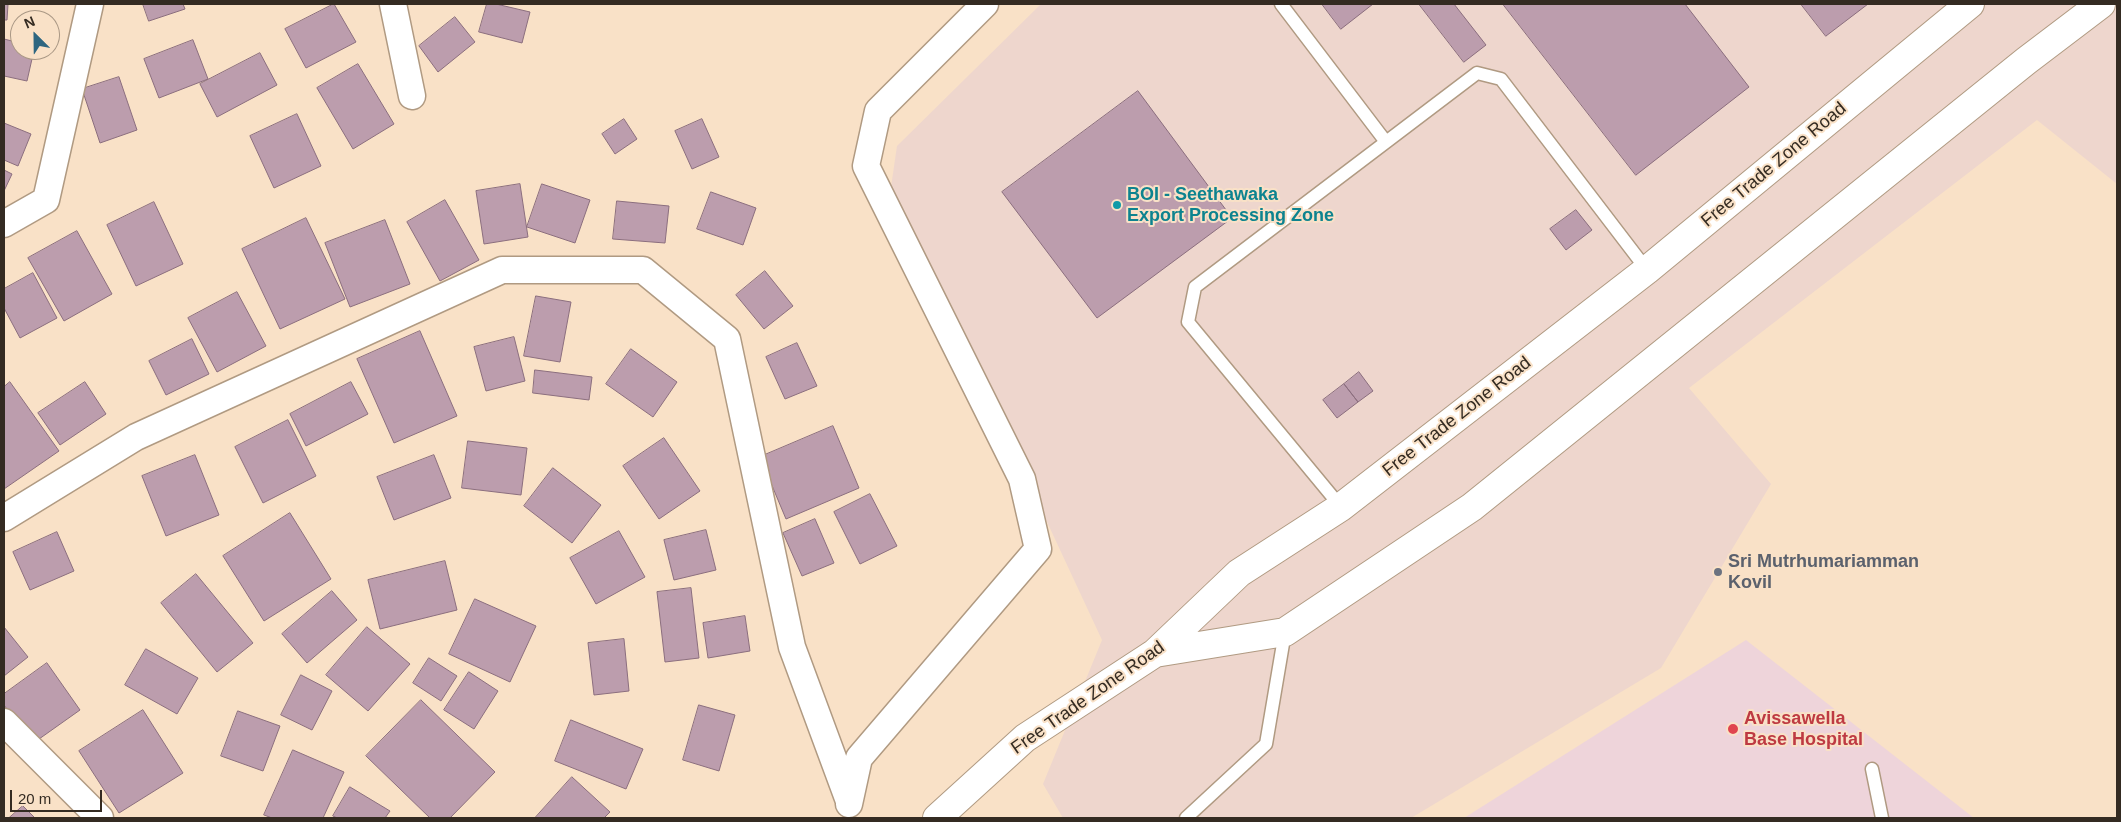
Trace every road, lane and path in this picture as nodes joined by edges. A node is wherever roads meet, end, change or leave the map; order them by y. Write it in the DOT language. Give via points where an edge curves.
graph roads {
  1 [pos="90,4"];
  2 [pos="393,4"];
  3 [pos="984,4"];
  4 [pos="1281,4"];
  5 [pos="1970,4"];
  6 [pos="2101,4"];
  7 [pos="412,96"];
  8 [pos="1386,142"];
  9 [pos="4,224"];
  10 [pos="1647,270"];
  11 [pos="1341,507"];
  12 [pos="4,518"];
  13 [pos="1285,632"];
  14 [pos="1155,653"];
  15 [pos="4,722"];
  16 [pos="1872,769"];
  17 [pos="850,810"];
  18 [pos="100,818"];
  19 [pos="937,818"];
  20 [pos="1186,818"];
  21 [pos="1882,818"];
  1 -- 9 [label="street" via="46,200"];
  2 -- 7 [label="street"];
  3 -- 17 [label="street" via="878,111 866,166 1022,479 1038,549 859,758"];
  4 -- 8 [label="lane"];
  5 -- 10 [label="street, Free Trade Zone Road"];
  6 -- 13 [label="street" via="1472,507"];
  8 -- 10 [label="lane" via="1477,73 1501,78"];
  8 -- 11 [label="lane" via="1194,287 1188,322"];
  10 -- 11 [label="street, Free Trade Zone Road"];
  11 -- 14 [label="street, Free Trade Zone Road" via="1239,573"];
  12 -- 17 [label="street" via="136,437 502,270 643,270 727,339 792,647"];
  13 -- 14 [label="street"];
  13 -- 20 [label="lane" via="1266,744"];
  14 -- 19 [label="street, Free Trade Zone Road" via="1025,738"];
  15 -- 18 [label="street"];
  16 -- 21 [label="lane"];
}
